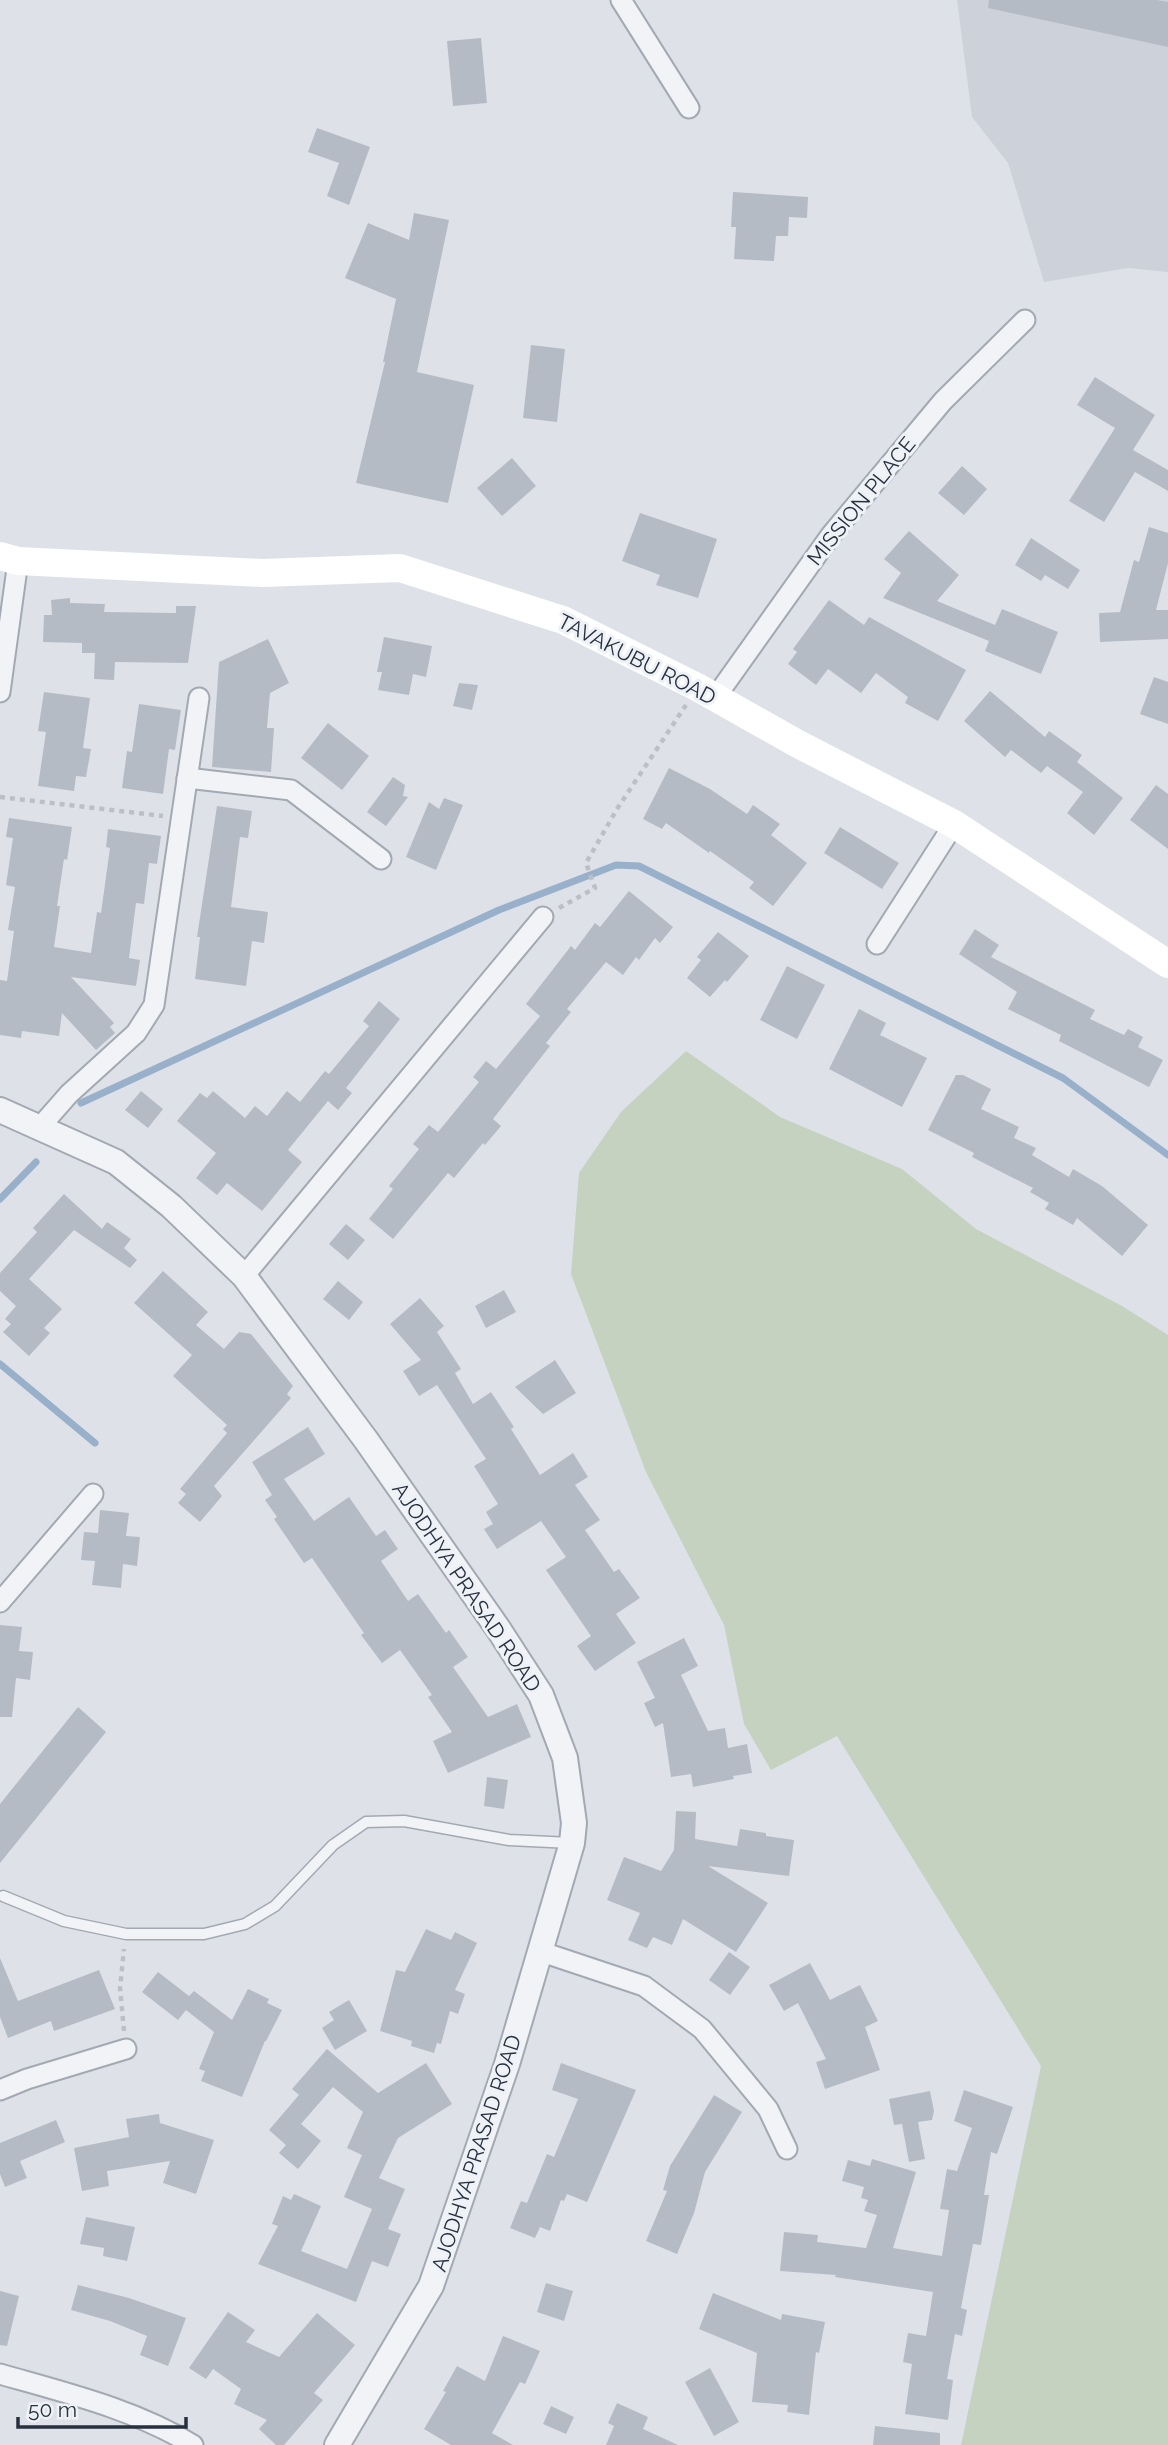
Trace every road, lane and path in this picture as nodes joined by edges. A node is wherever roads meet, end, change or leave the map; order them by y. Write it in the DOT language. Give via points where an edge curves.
graph roads {
  1 [pos="621,0"];
  2 [pos="689,108"];
  3 [pos="1025,320"];
  4 [pos="9,559"];
  5 [pos="0,692"];
  6 [pos="706,692"];
  7 [pos="199,698"];
  8 [pos="187,778"];
  9 [pos="0,797"];
  10 [pos="181,818"];
  11 [pos="954,824"];
  12 [pos="381,859"];
  13 [pos="543,917"];
  14 [pos="877,944"];
  15 [pos="1168,964"];
  16 [pos="0,1110"];
  17 [pos="40,1127"];
  18 [pos="244,1276"];
  19 [pos="93,1494"];
  20 [pos="0,1602"];
  21 [pos="572,1843"];
  22 [pos="3,1896"];
  23 [pos="126,1934"];
  24 [pos="539,1951"];
  25 [pos="126,2049"];
  26 [pos="0,2090"];
  27 [pos="787,2149"];
  28 [pos="0,2375"];
  29 [pos="192,2445"];
  30 [pos="337,2445"];
  1 -- 2 [label="street"];
  3 -- 6 [label="street, MISSION PLACE" via="943,401"];
  4 -- 5 [label="street"];
  4 -- 6 [label="main road, TAVAKUBU ROAD" via="263,573 400,568 563,620"];
  6 -- 11 [label="main road, TAVAKUBU ROAD"];
  6 -- 13 [label="path" via="617,809 586,863 595,888"];
  7 -- 8 [label="street"];
  8 -- 10 [label="street"];
  8 -- 12 [label="street" via="291,790"];
  9 -- 10 [label="path"];
  10 -- 17 [label="street" via="153,1005 136,1033"];
  11 -- 14 [label="street"];
  11 -- 15 [label="main road, TAVAKUBU ROAD"];
  13 -- 18 [label="street"];
  16 -- 17 [label="street, AJODHYA PRASAD ROAD"];
  17 -- 18 [label="street, AJODHYA PRASAD ROAD" via="116,1163 171,1206"];
  18 -- 21 [label="street, AJODHYA PRASAD ROAD" via="382,1462 541,1695 565,1758"];
  19 -- 20 [label="street"];
  21 -- 23 [label="lane" via="509,1840 404,1821 366,1822 334,1845 275,1906 245,1924 204,1934"];
  21 -- 24 [label="street, AJODHYA PRASAD ROAD"];
  22 -- 23 [label="lane" via="64,1922"];
  23 -- 25 [label="path" via="120,1988"];
  24 -- 27 [label="street" via="644,1986 702,2029 768,2109"];
  24 -- 30 [label="street, AJODHYA PRASAD ROAD" via="507,2064 431,2287"];
  25 -- 26 [label="street"];
  28 -- 29 [label="street" via="99,2403 169,2430"];
}
